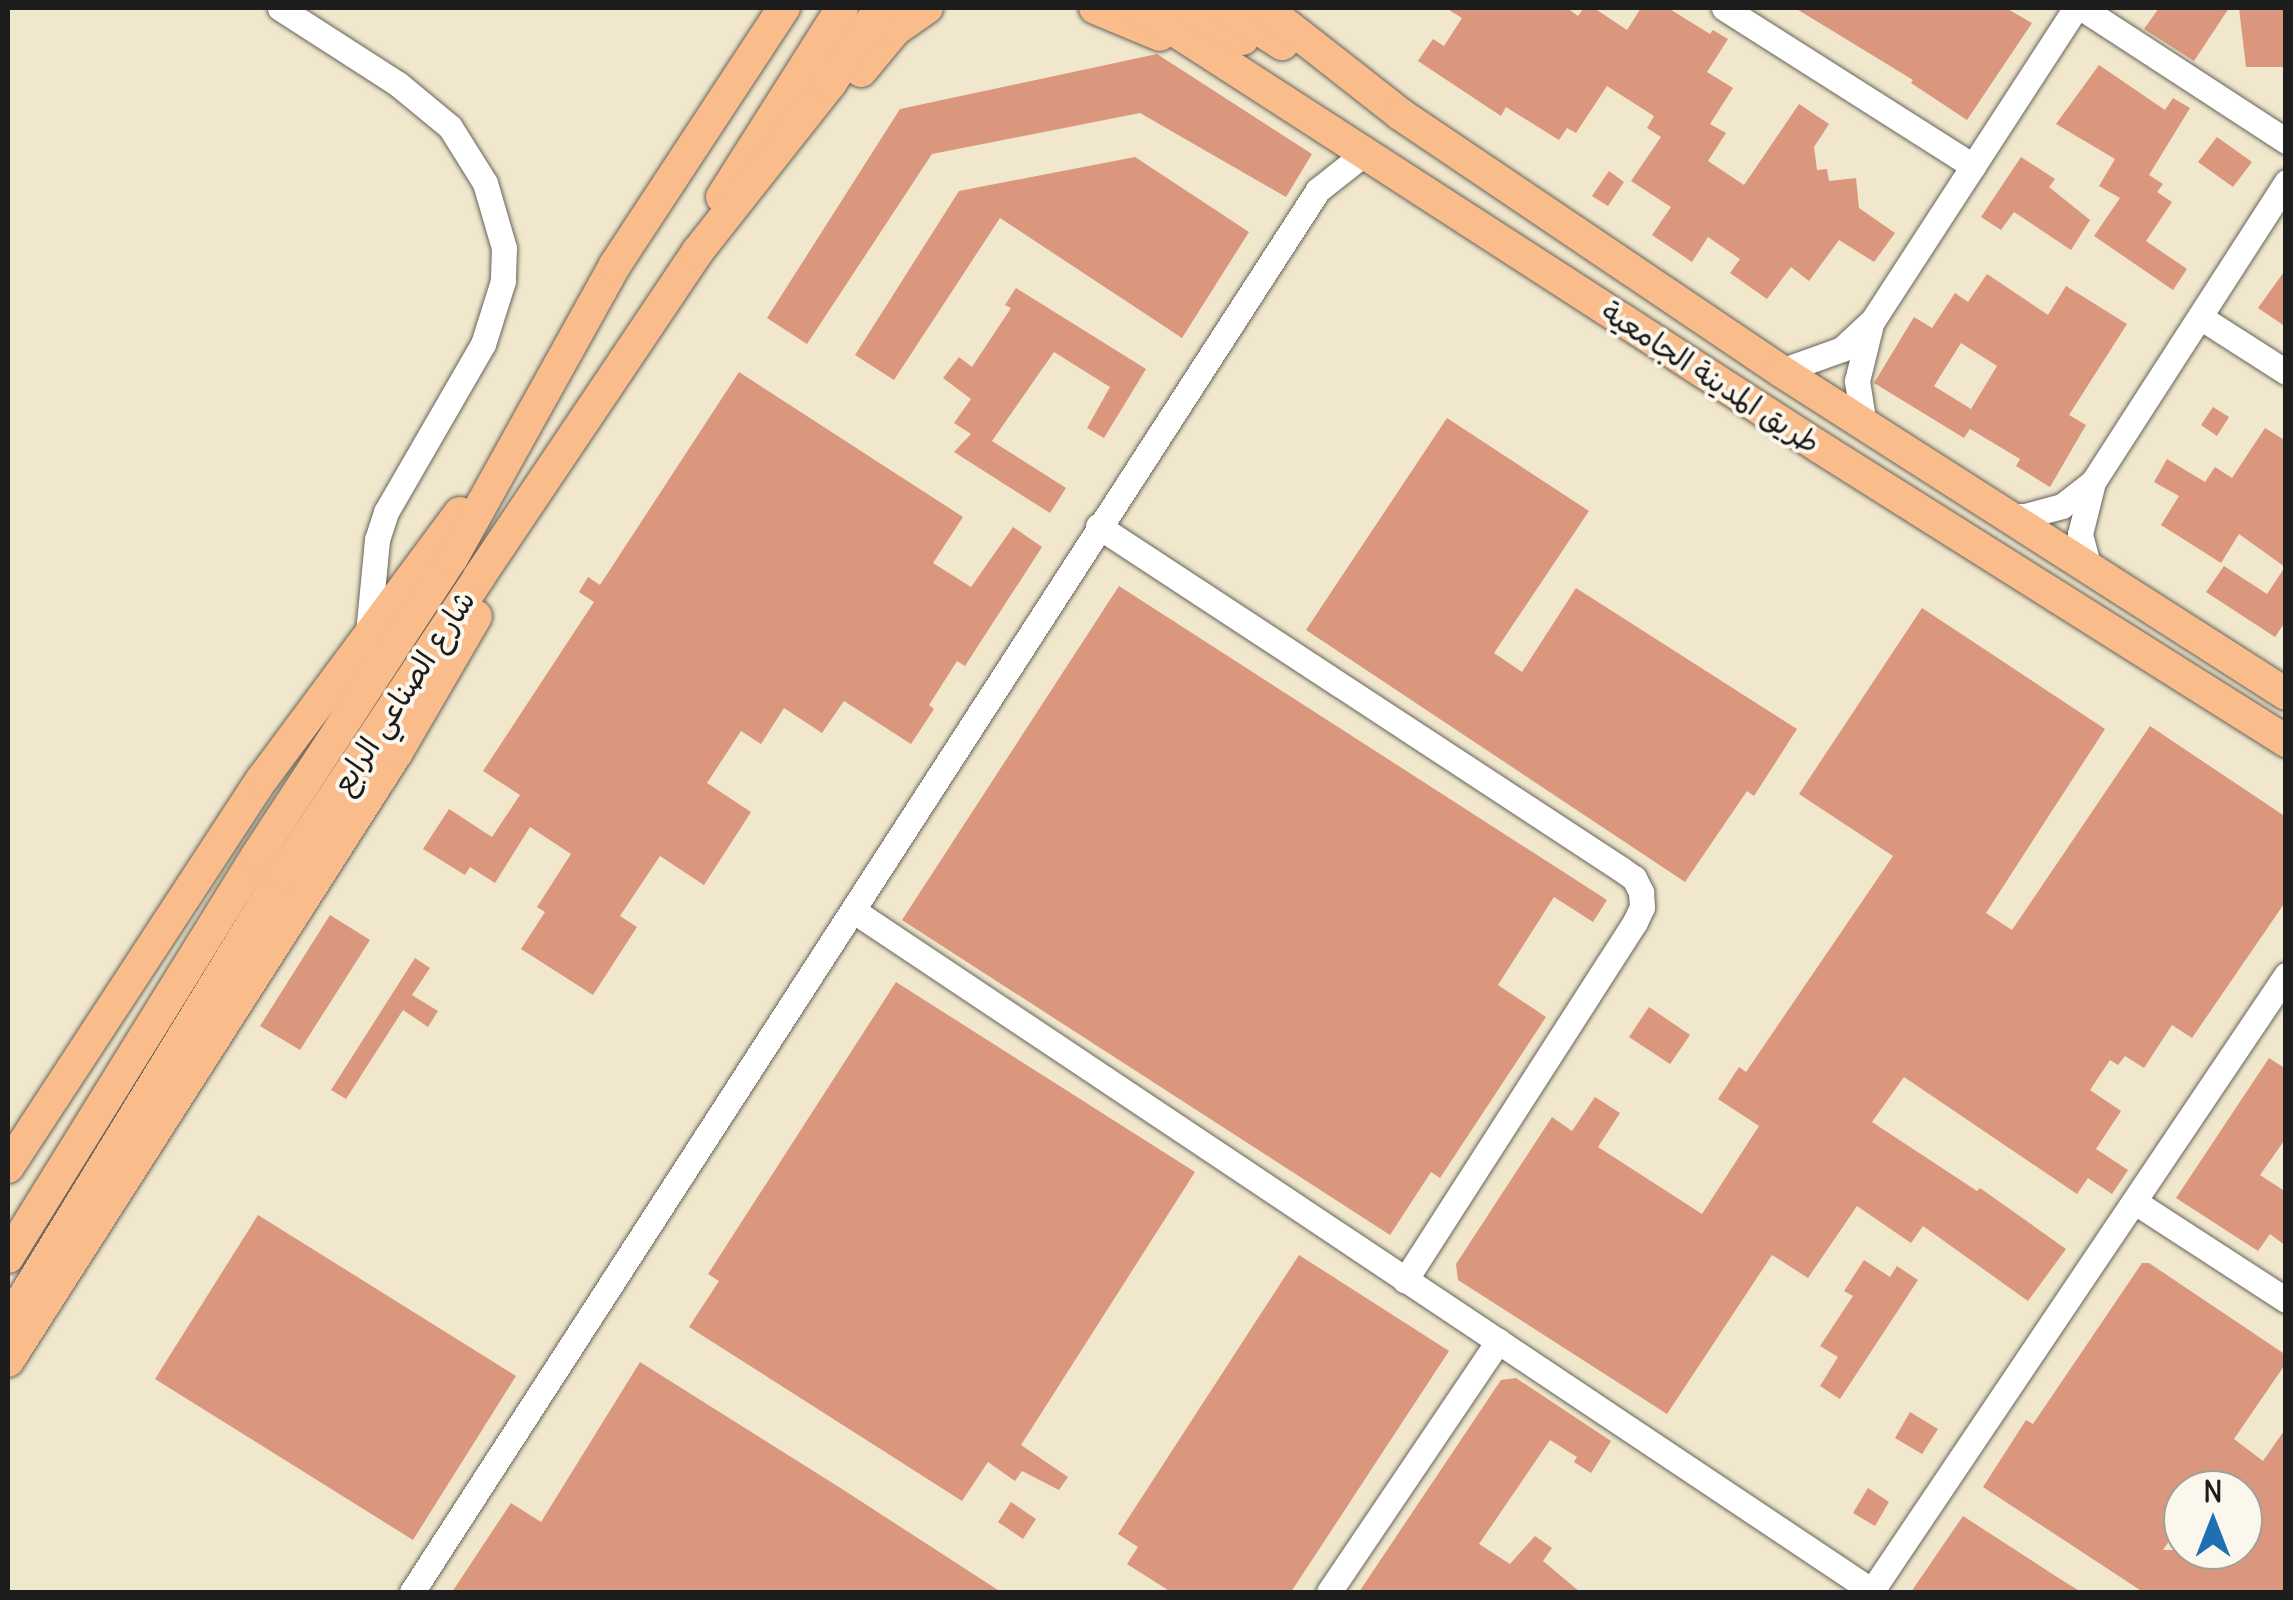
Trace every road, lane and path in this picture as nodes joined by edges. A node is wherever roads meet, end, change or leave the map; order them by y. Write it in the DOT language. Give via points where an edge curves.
graph roads {
  1 [pos="280,8"];
  2 [pos="758,8"];
  3 [pos="784,8"];
  4 [pos="820,8"];
  5 [pos="842,8"];
  6 [pos="880,8"];
  7 [pos="926,8"];
  8 [pos="1095,8"];
  9 [pos="1140,8"];
  10 [pos="1189,8"];
  11 [pos="1226,8"];
  12 [pos="1724,8"];
  13 [pos="2079,8"];
  14 [pos="1270,10"];
  15 [pos="1194,42"];
  16 [pos="1290,50"];
  17 [pos="1337,66"];
  18 [pos="720,107"];
  19 [pos="1324,126"];
  20 [pos="2286,141"];
  21 [pos="1366,152"];
  22 [pos="1973,166"];
  23 [pos="2286,182"];
  24 [pos="1318,190"];
  25 [pos="717,206"];
  26 [pos="698,251"];
  27 [pos="2200,316"];
  28 [pos="1874,320"];
  29 [pos="1781,371"];
  30 [pos="2286,372"];
  31 [pos="1864,425"];
  32 [pos="508,456"];
  33 [pos="2093,482"];
  34 [pos="532,499"];
  35 [pos="2006,516"];
  36 [pos="1098,526"];
  37 [pos="2089,568"];
  38 [pos="368,634"];
  39 [pos="2286,694"];
  40 [pos="2286,741"];
  41 [pos="270,864"];
  42 [pos="854,911"];
  43 [pos="2286,975"];
  44 [pos="8,1167"];
  45 [pos="2135,1202"];
  46 [pos="8,1257"];
  47 [pos="1405,1280"];
  48 [pos="2286,1300"];
  49 [pos="8,1323"];
  50 [pos="1498,1341"];
  51 [pos="8,1361"];
  52 [pos="412,1592"];
  53 [pos="1329,1592"];
  54 [pos="1871,1592"];
  1 -- 38 [label="street" via="398,84 450,127 486,184 504,248 503,281 484,344 386,512"];
  2 -- 18 [label="main road"];
  3 -- 18 [label="main road, شارع الصناعي الرابع"];
  4 -- 25 [label="main road" via="733,144"];
  5 -- 25 [label="main road"];
  6 -- 26 [label="main road, شارع الصناعي الرابع" via="830,84"];
  7 -- 26 [label="main road" via="872,56 762,198"];
  8 -- 15 [label="main road"];
  9 -- 15 [label="main road, طريق المدينة الجامعية"];
  10 -- 16 [label="main road" via="1238,37"];
  11 -- 16 [label="main road"];
  12 -- 22 [label="street"];
  13 -- 20 [label="street"];
  13 -- 22 [label="street"];
  14 -- 17 [label="main road, طريق المدينة الجامعية"];
  15 -- 19 [label="main road, طريق المدينة الجامعية"];
  16 -- 17 [label="main road"];
  17 -- 29 [label="main road, طريق المدينة الجامعية"];
  18 -- 32 [label="main road, شارع الصناعي الرابع" via="615,265"];
  19 -- 21 [label="main road, طريق المدينة الجامعية"];
  19 -- 24 [label="street"];
  21 -- 24 [label="street"];
  21 -- 40 [label="main road, طريق المدينة الجامعية"];
  22 -- 28 [label="street"];
  23 -- 27 [label="street"];
  24 -- 36 [label="street"];
  25 -- 26 [label="main road"];
  26 -- 34 [label="main road, شارع الصناعي الرابع"];
  27 -- 30 [label="street"];
  27 -- 33 [label="street"];
  28 -- 29 [label="street" via="1842,349"];
  28 -- 31 [label="street" via="1858,370"];
  29 -- 31 [label="main road, طريق المدينة الجامعية"];
  31 -- 35 [label="main road, طريق المدينة الجامعية"];
  32 -- 38 [label="main road"];
  32 -- 41 [label="main road, شارع الصناعي الرابع"];
  33 -- 35 [label="street" via="2044,512"];
  33 -- 37 [label="street" via="2080,534"];
  34 -- 41 [label="main road, شارع الصناعي الرابع"];
  34 -- 51 [label="main road" via="485,601 398,752"];
  35 -- 37 [label="main road, طريق المدينة الجامعية"];
  36 -- 42 [label="street"];
  36 -- 47 [label="street" via="1621,868 1641,892 1635,922"];
  37 -- 39 [label="main road, طريق المدينة الجامعية"];
  38 -- 44 [label="main road" via="263,778"];
  41 -- 46 [label="main road, شارع الصناعي الرابع"];
  41 -- 49 [label="main road, شارع الصناعي الرابع"];
  42 -- 47 [label="street"];
  42 -- 52 [label="street"];
  43 -- 45 [label="street"];
  45 -- 48 [label="street"];
  45 -- 54 [label="street"];
  47 -- 50 [label="street"];
  50 -- 53 [label="street"];
  50 -- 54 [label="street"];
}
